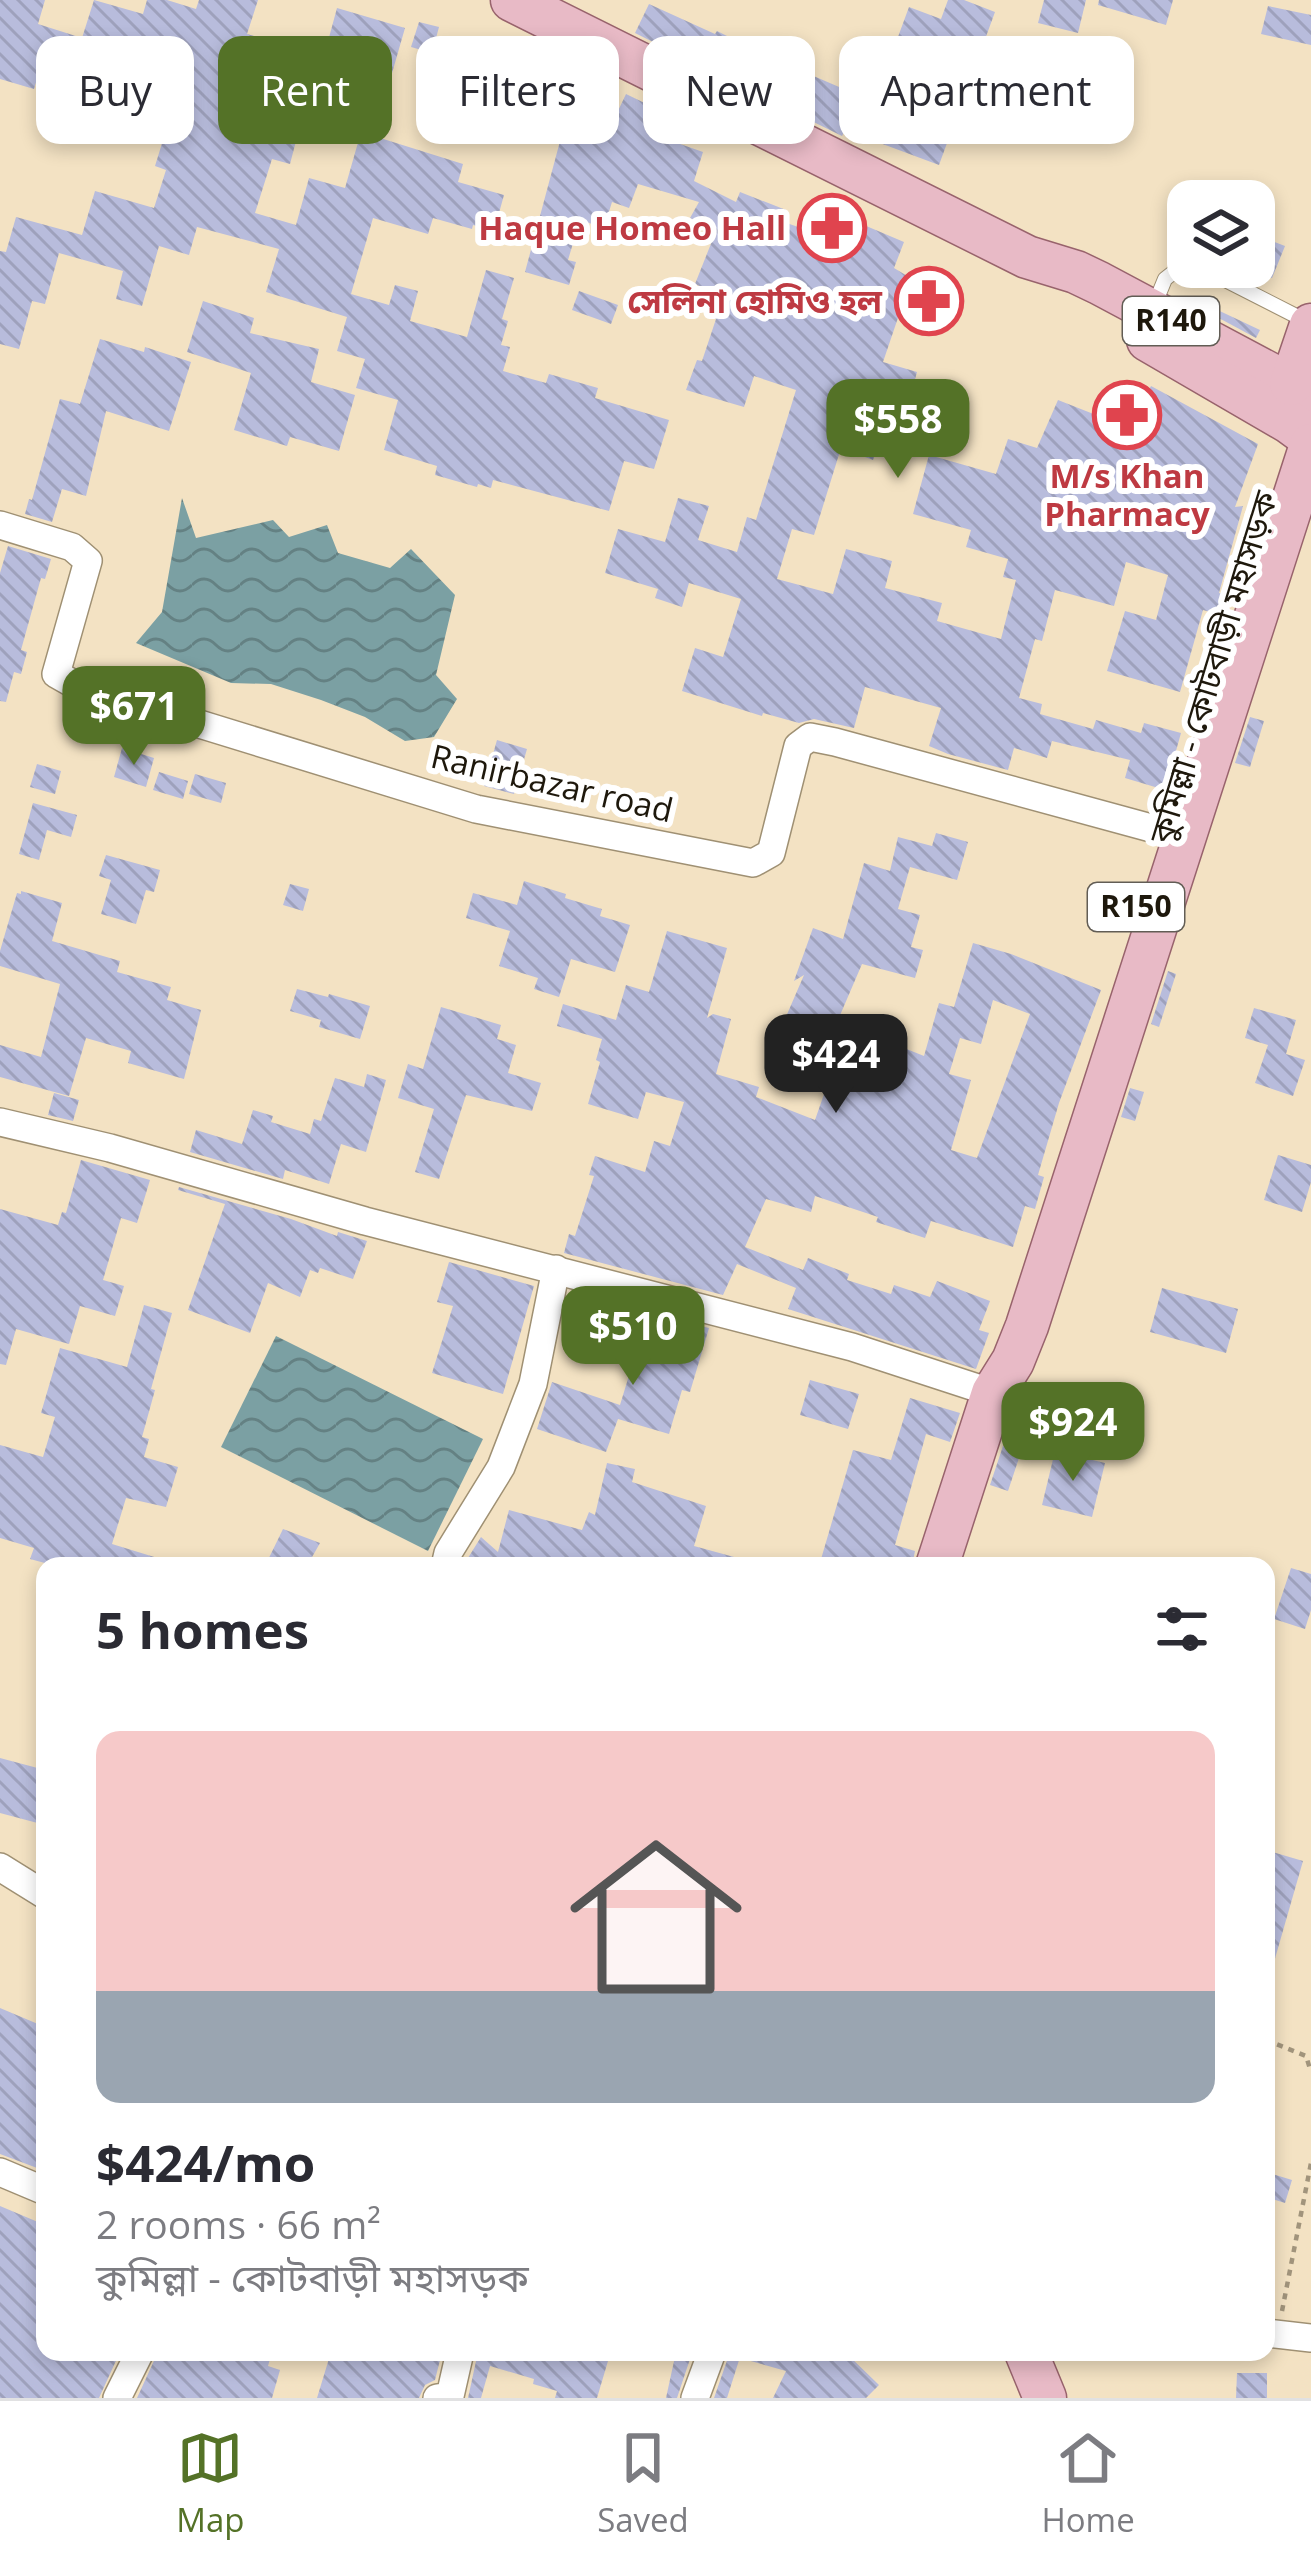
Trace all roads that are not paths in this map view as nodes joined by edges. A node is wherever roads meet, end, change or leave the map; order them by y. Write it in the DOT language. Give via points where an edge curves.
graph roads {
  1 [pos="512,0"];
  2 [pos="1027,257"];
  3 [pos="1167,277"];
  4 [pos="1241,288"];
  5 [pos="1152,311"];
  6 [pos="1311,324"];
  7 [pos="1303,417"];
  8 [pos="0,525"];
  9 [pos="1162,830"];
  10 [pos="1158,881"];
  11 [pos="0,1122"];
  12 [pos="556,1269"];
  13 [pos="993,1394"];
  14 [pos="447,1557"];
  15 [pos="940,1557"];
  16 [pos="0,1867"];
  17 [pos="36,1889"];
  18 [pos="0,2172"];
  19 [pos="36,2187"];
  20 [pos="1275,2334"];
  21 [pos="1311,2338"];
  22 [pos="136,2361"];
  23 [pos="458,2361"];
  24 [pos="709,2361"];
  25 [pos="1030,2361"];
  26 [pos="117,2398"];
  27 [pos="437,2398"];
  28 [pos="695,2398"];
  29 [pos="1045,2398"];
  1 -- 2 [label="main road, R140"];
  2 -- 5 [label="main road, R140"];
  2 -- 7 [label="main road, R140" via="1084,303"];
  3 -- 5 [label="lane"];
  4 -- 6 [label="lane"];
  5 -- 7 [label="main road, R140"];
  6 -- 7 [label="main road, R150"];
  7 -- 9 [label="main road, কুমিল্লা - কোটবাড়ী মহাসড়ক / R150"];
  7 -- 10 [label="main road, কুমিল্লা - কোটবাড়ী মহাসড়ক / R150"];
  8 -- 9 [label="street, Ranirbazar road" via="72,547 88,561 56,674 79,688 476,809 752,863 771,853 797,746 810,737"];
  9 -- 10 [label="main road, কুমিল্লা - কোটবাড়ী মহাসড়ক / R150"];
  10 -- 13 [label="main road, কুমিল্লা - কোটবাড়ী মহাসড়ক / R150" via="1027,1326"];
  11 -- 12 [label="street"];
  12 -- 13 [label="street"];
  12 -- 14 [label="street" via="533,1384 501,1467"];
  13 -- 15 [label="main road, কুমিল্লা - কোটবাড়ী মহাসড়ক / R150"];
  16 -- 17 [label="street"];
  18 -- 19 [label="street"];
  20 -- 21 [label="street"];
  22 -- 26 [label="street"];
  23 -- 27 [label="street" via="450,2396"];
  24 -- 28 [label="street"];
  25 -- 29 [label="main road"];
}
